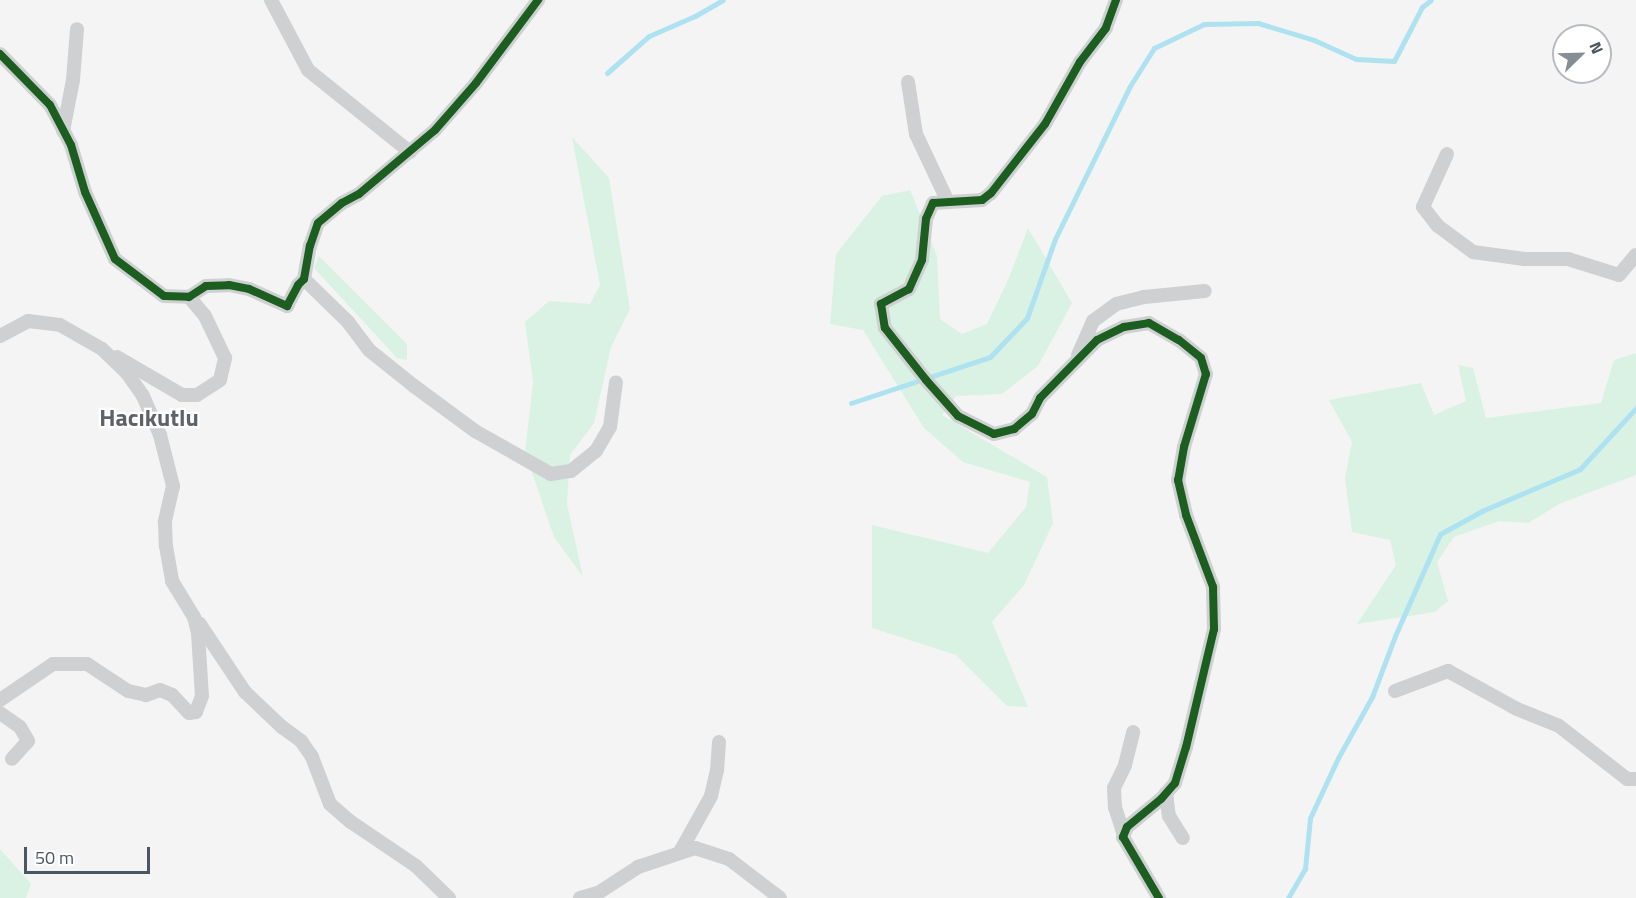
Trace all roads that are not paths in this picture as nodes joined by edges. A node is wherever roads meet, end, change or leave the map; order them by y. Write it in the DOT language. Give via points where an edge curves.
graph roads {
  1 [pos="271,0"];
  2 [pos="538,0"];
  3 [pos="1116,0"];
  4 [pos="76,28"];
  5 [pos="0,54"];
  6 [pos="908,82"];
  7 [pos="63,131"];
  8 [pos="410,152"];
  9 [pos="1447,154"];
  10 [pos="947,200"];
  11 [pos="1636,255"];
  12 [pos="304,279"];
  13 [pos="1205,291"];
  14 [pos="189,297"];
  15 [pos="0,336"];
  16 [pos="102,349"];
  17 [pos="1075,362"];
  18 [pos="616,382"];
  19 [pos="194,616"];
  20 [pos="1395,691"];
  21 [pos="0,700"];
  22 [pos="0,713"];
  23 [pos="1133,732"];
  24 [pos="719,742"];
  25 [pos="12,759"];
  26 [pos="1636,779"];
  27 [pos="1166,793"];
  28 [pos="1124,835"];
  29 [pos="1183,838"];
  30 [pos="680,852"];
  31 [pos="449,898"];
  32 [pos="580,898"];
  33 [pos="780,898"];
  34 [pos="1159,898"];
  1 -- 8 [label="street" via="308,70"];
  2 -- 8 [label="street" via="476,82 435,130"];
  3 -- 10 [label="street" via="1106,28 1080,62 1046,124 991,193 982,200"];
  4 -- 7 [label="street" via="73,80"];
  5 -- 7 [label="street" via="50,105"];
  6 -- 10 [label="street" via="916,134"];
  7 -- 14 [label="street" via="115,259 164,296"];
  8 -- 12 [label="street" via="318,224"];
  9 -- 11 [label="street" via="1423,207 1438,226 1473,252 1525,259 1568,259 1619,275"];
  10 -- 17 [label="street" via="933,203 926,219 922,260 909,289 881,304 885,328 897,345 958,416 994,434 1014,429 1032,414 1041,398"];
  12 -- 14 [label="street" via="287,306 229,285 206,286"];
  12 -- 18 [label="street" via="348,322 369,350 414,386 475,431 551,474 571,471 596,451 610,427"];
  13 -- 17 [label="street" via="1116,304 1093,321"];
  14 -- 16 [label="street" via="205,316 225,358 220,380 197,395 182,395"];
  15 -- 16 [label="street" via="28,321 60,325"];
  16 -- 19 [label="street" via="127,373 143,396 160,435 173,486 165,522 172,581"];
  17 -- 27 [label="street" via="1097,340 1124,327 1149,323 1201,358 1206,374 1178,480 1186,515 1214,587 1214,629 1186,747 1175,783"];
  19 -- 21 [label="street" via="202,696 196,712 189,713 160,690 146,695 129,691 87,664 53,664"];
  19 -- 31 [label="street" via="245,692 301,741 312,757 330,804 416,866"];
  20 -- 26 [label="street" via="1448,670 1517,709 1559,726 1627,779"];
  22 -- 25 [label="street" via="20,727 28,741"];
  23 -- 28 [label="street" via="1125,765 1114,788 1115,808"];
  24 -- 30 [label="street" via="711,796"];
  27 -- 28 [label="street"];
  27 -- 29 [label="street" via="1169,816"];
  28 -- 34 [label="street"];
  30 -- 32 [label="street" via="638,867 598,893"];
  30 -- 33 [label="street" via="695,848 729,859"];
}
